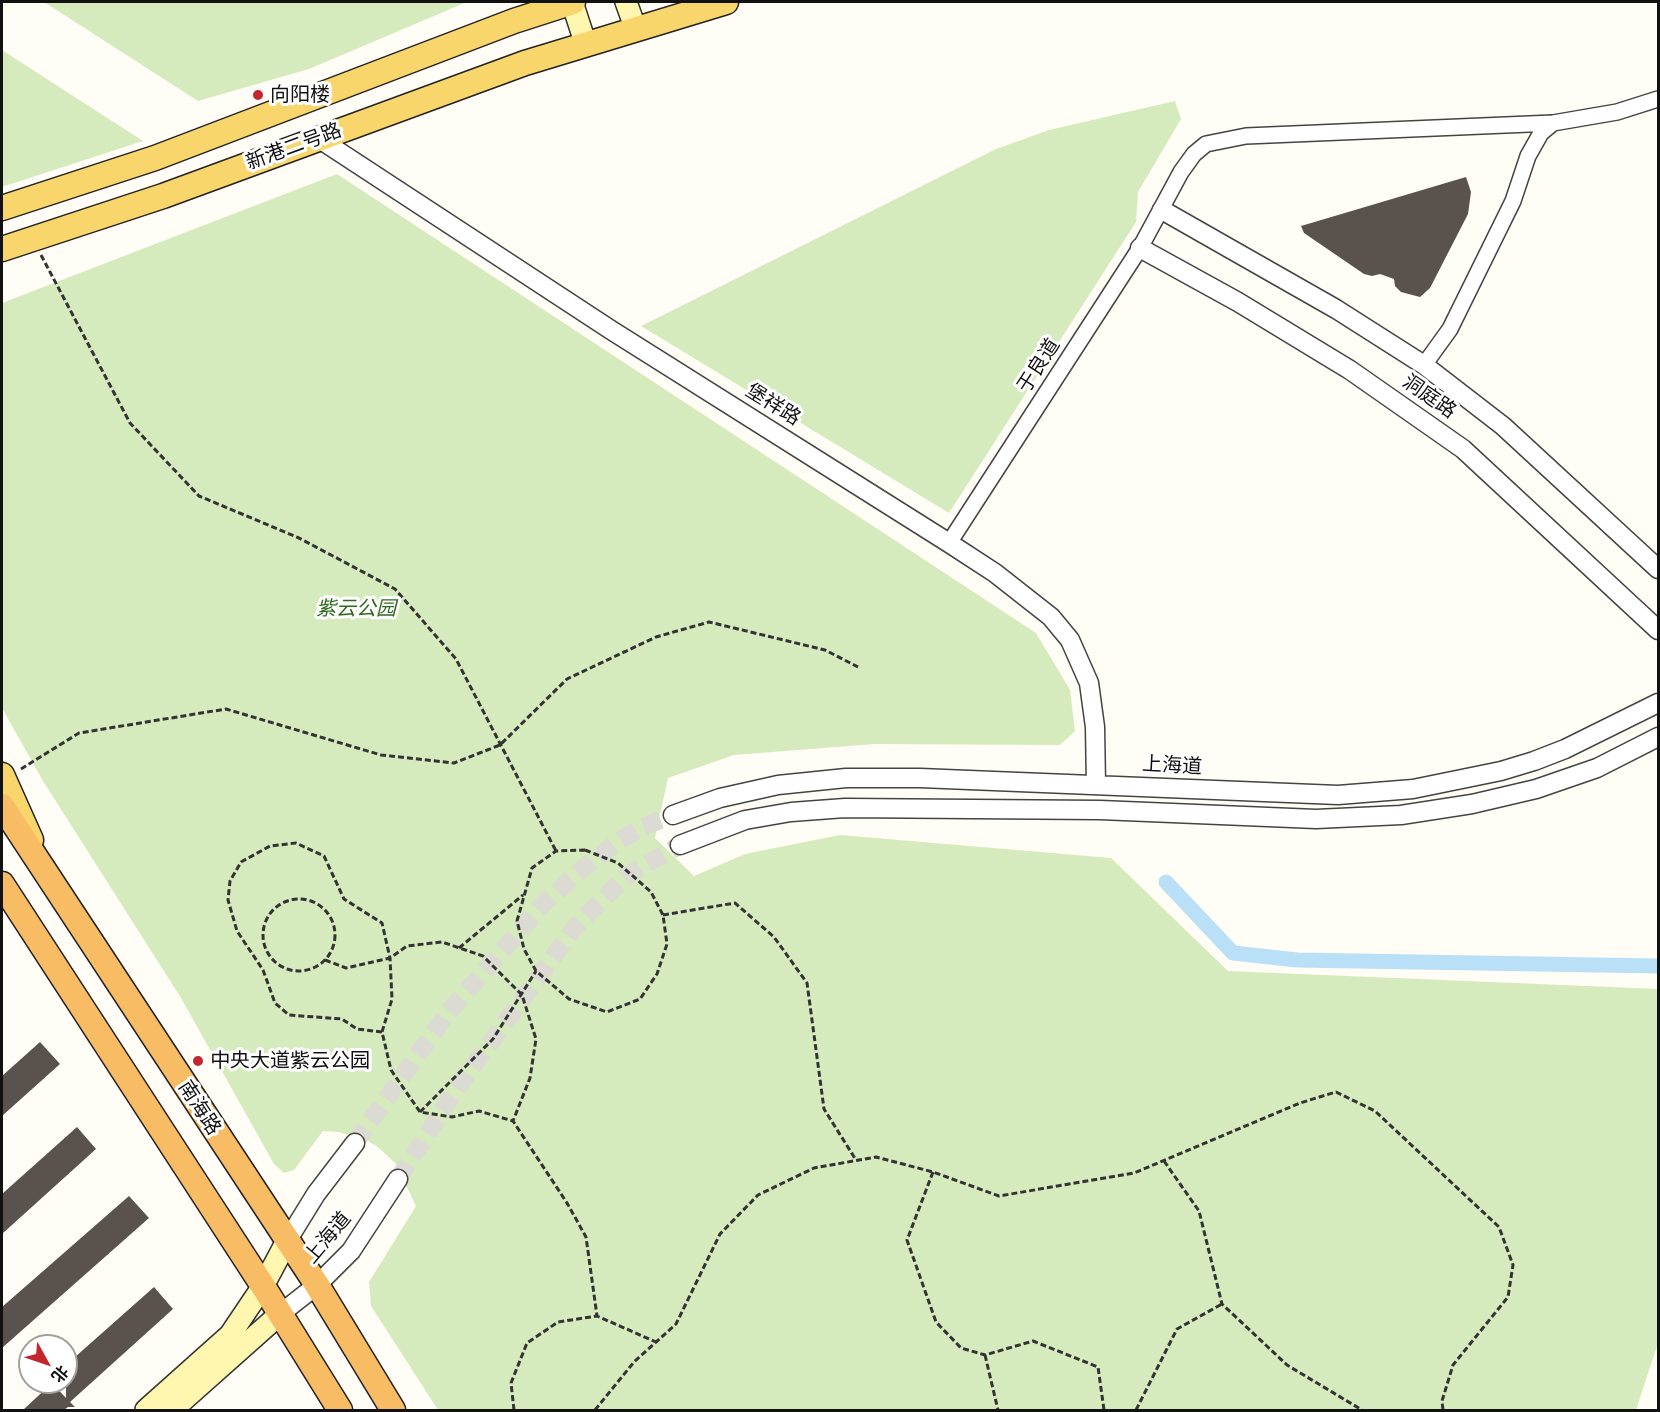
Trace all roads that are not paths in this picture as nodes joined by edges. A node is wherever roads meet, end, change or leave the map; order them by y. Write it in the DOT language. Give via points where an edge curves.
graph roads {
  1 [pos="573,2"];
  2 [pos="626,2"];
  3 [pos="726,2"];
  4 [pos="635,27"];
  5 [pos="585,42"];
  6 [pos="1659,99"];
  7 [pos="1553,123"];
  8 [pos="318,138"];
  9 [pos="2,208"];
  10 [pos="1162,210"];
  11 [pos="1140,248"];
  12 [pos="2,249"];
  13 [pos="1424,365"];
  14 [pos="950,543"];
  15 [pos="1659,569"];
  16 [pos="1659,630"];
  17 [pos="1659,703"];
  18 [pos="1659,737"];
  19 [pos="3,777"];
  20 [pos="1096,785"];
  21 [pos="2,806"];
  22 [pos="673,815"];
  23 [pos="680,845"];
  24 [pos="46,876"];
  25 [pos="2,885"];
  26 [pos="355,1143"];
  27 [pos="398,1179"];
  28 [pos="287,1241"];
  29 [pos="317,1285"];
  30 [pos="263,1286"];
  31 [pos="280,1314"];
  32 [pos="146,1410"];
  33 [pos="172,1410"];
  34 [pos="340,1410"];
  35 [pos="393,1410"];
  1 -- 5 [label="main road"];
  1 -- 9 [label="main road, 新港二号路" via="155,158"];
  2 -- 4 [label="main road"];
  3 -- 4 [label="main road, 新港二号路"];
  4 -- 5 [label="main road, 新港二号路"];
  5 -- 8 [label="main road, 新港二号路"];
  6 -- 7 [label="street, 于良道" via="1617,112"];
  7 -- 10 [label="street, 于良道" via="1225,139 1206,144 1194,154"];
  7 -- 13 [label="street" via="1533,145 1520,185 1450,329"];
  8 -- 12 [label="main road, 新港二号路" via="163,196"];
  8 -- 14 [label="street, 堡祥路" via="611,330"];
  10 -- 11 [label="street, 于良道"];
  10 -- 13 [label="street, 洞庭路" via="1336,309"];
  11 -- 14 [label="street, 于良道"];
  11 -- 16 [label="street, 洞庭路" via="1350,370 1463,449"];
  13 -- 15 [label="street, 洞庭路" via="1503,426"];
  14 -- 20 [label="street, 堡祥路" via="1051,617 1070,640 1089,683"];
  17 -- 20 [label="street, 上海道" via="1566,749 1501,771 1413,789 1338,795"];
  18 -- 23 [label="street" via="1597,768 1536,789 1401,815 1316,819 1100,810 845,808 744,820"];
  19 -- 24 [label="main road"];
  20 -- 22 [label="street, 上海道" via="920,778 817,780 743,792"];
  21 -- 24 [label="highway, 南海路"];
  24 -- 28 [label="highway, 南海路"];
  25 -- 30 [label="highway"];
  26 -- 28 [label="street, 上海道"];
  27 -- 29 [label="street, 上海道" via="351,1251"];
  28 -- 29 [label="highway, 南海路"];
  28 -- 30 [label="main road"];
  29 -- 31 [label="street, 上海道"];
  29 -- 35 [label="highway, 南海路"];
  30 -- 31 [label="highway"];
  30 -- 32 [label="main road" via="230,1335"];
  31 -- 33 [label="main road"];
  31 -- 34 [label="highway"];
}
